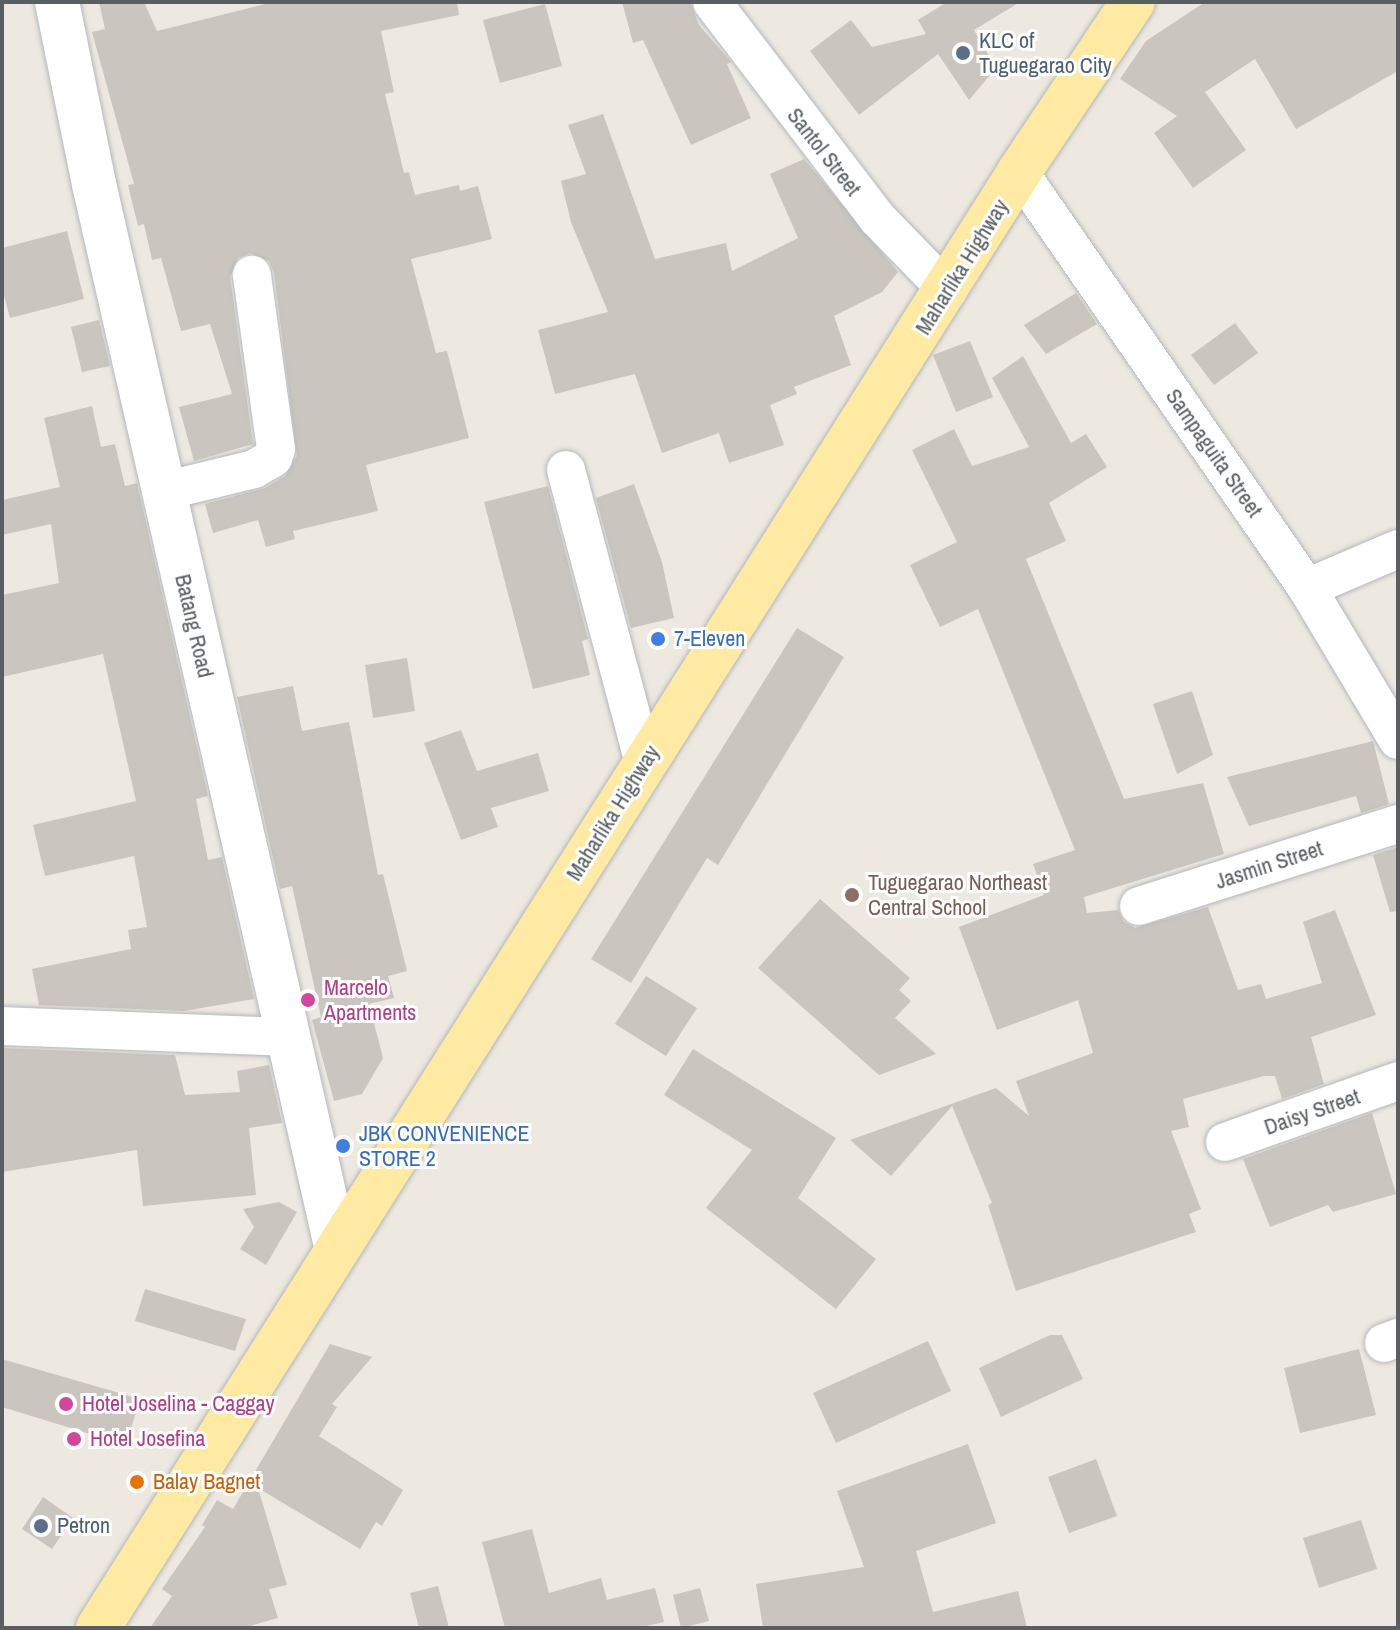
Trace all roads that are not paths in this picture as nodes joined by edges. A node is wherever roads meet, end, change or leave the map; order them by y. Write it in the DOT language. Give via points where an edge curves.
graph roads {
  1 [pos="57,2"];
  2 [pos="712,2"];
  3 [pos="1116,11"];
  4 [pos="1019,172"];
  5 [pos="252,275"];
  6 [pos="948,291"];
  7 [pos="566,470"];
  8 [pos="164,491"];
  9 [pos="1398,549"];
  10 [pos="1307,588"];
  11 [pos="1398,740"];
  12 [pos="644,764"];
  13 [pos="1398,824"];
  14 [pos="1139,906"];
  15 [pos="2,1026"];
  16 [pos="286,1037"];
  17 [pos="1398,1081"];
  18 [pos="1225,1142"];
  19 [pos="337,1250"];
  20 [pos="98,1628"];
  1 -- 8 [label="street, Batang Road"];
  2 -- 6 [label="street, Santol Street" via="870,210"];
  3 -- 4 [label="main road, Maharlika Highway"];
  4 -- 6 [label="main road, Maharlika Highway"];
  4 -- 10 [label="street, Sampaguita Street"];
  5 -- 8 [label="street" via="276,449 273,458 254,469"];
  6 -- 12 [label="main road, Maharlika Highway"];
  7 -- 12 [label="street"];
  8 -- 16 [label="street, Batang Road"];
  9 -- 10 [label="street"];
  10 -- 11 [label="street, Sampaguita Street"];
  12 -- 19 [label="main road, Maharlika Highway"];
  13 -- 14 [label="street, Jasmin Street"];
  15 -- 16 [label="street"];
  16 -- 19 [label="street, Batang Road"];
  17 -- 18 [label="street, Daisy Street"];
  19 -- 20 [label="main road, Maharlika Highway"];
}
